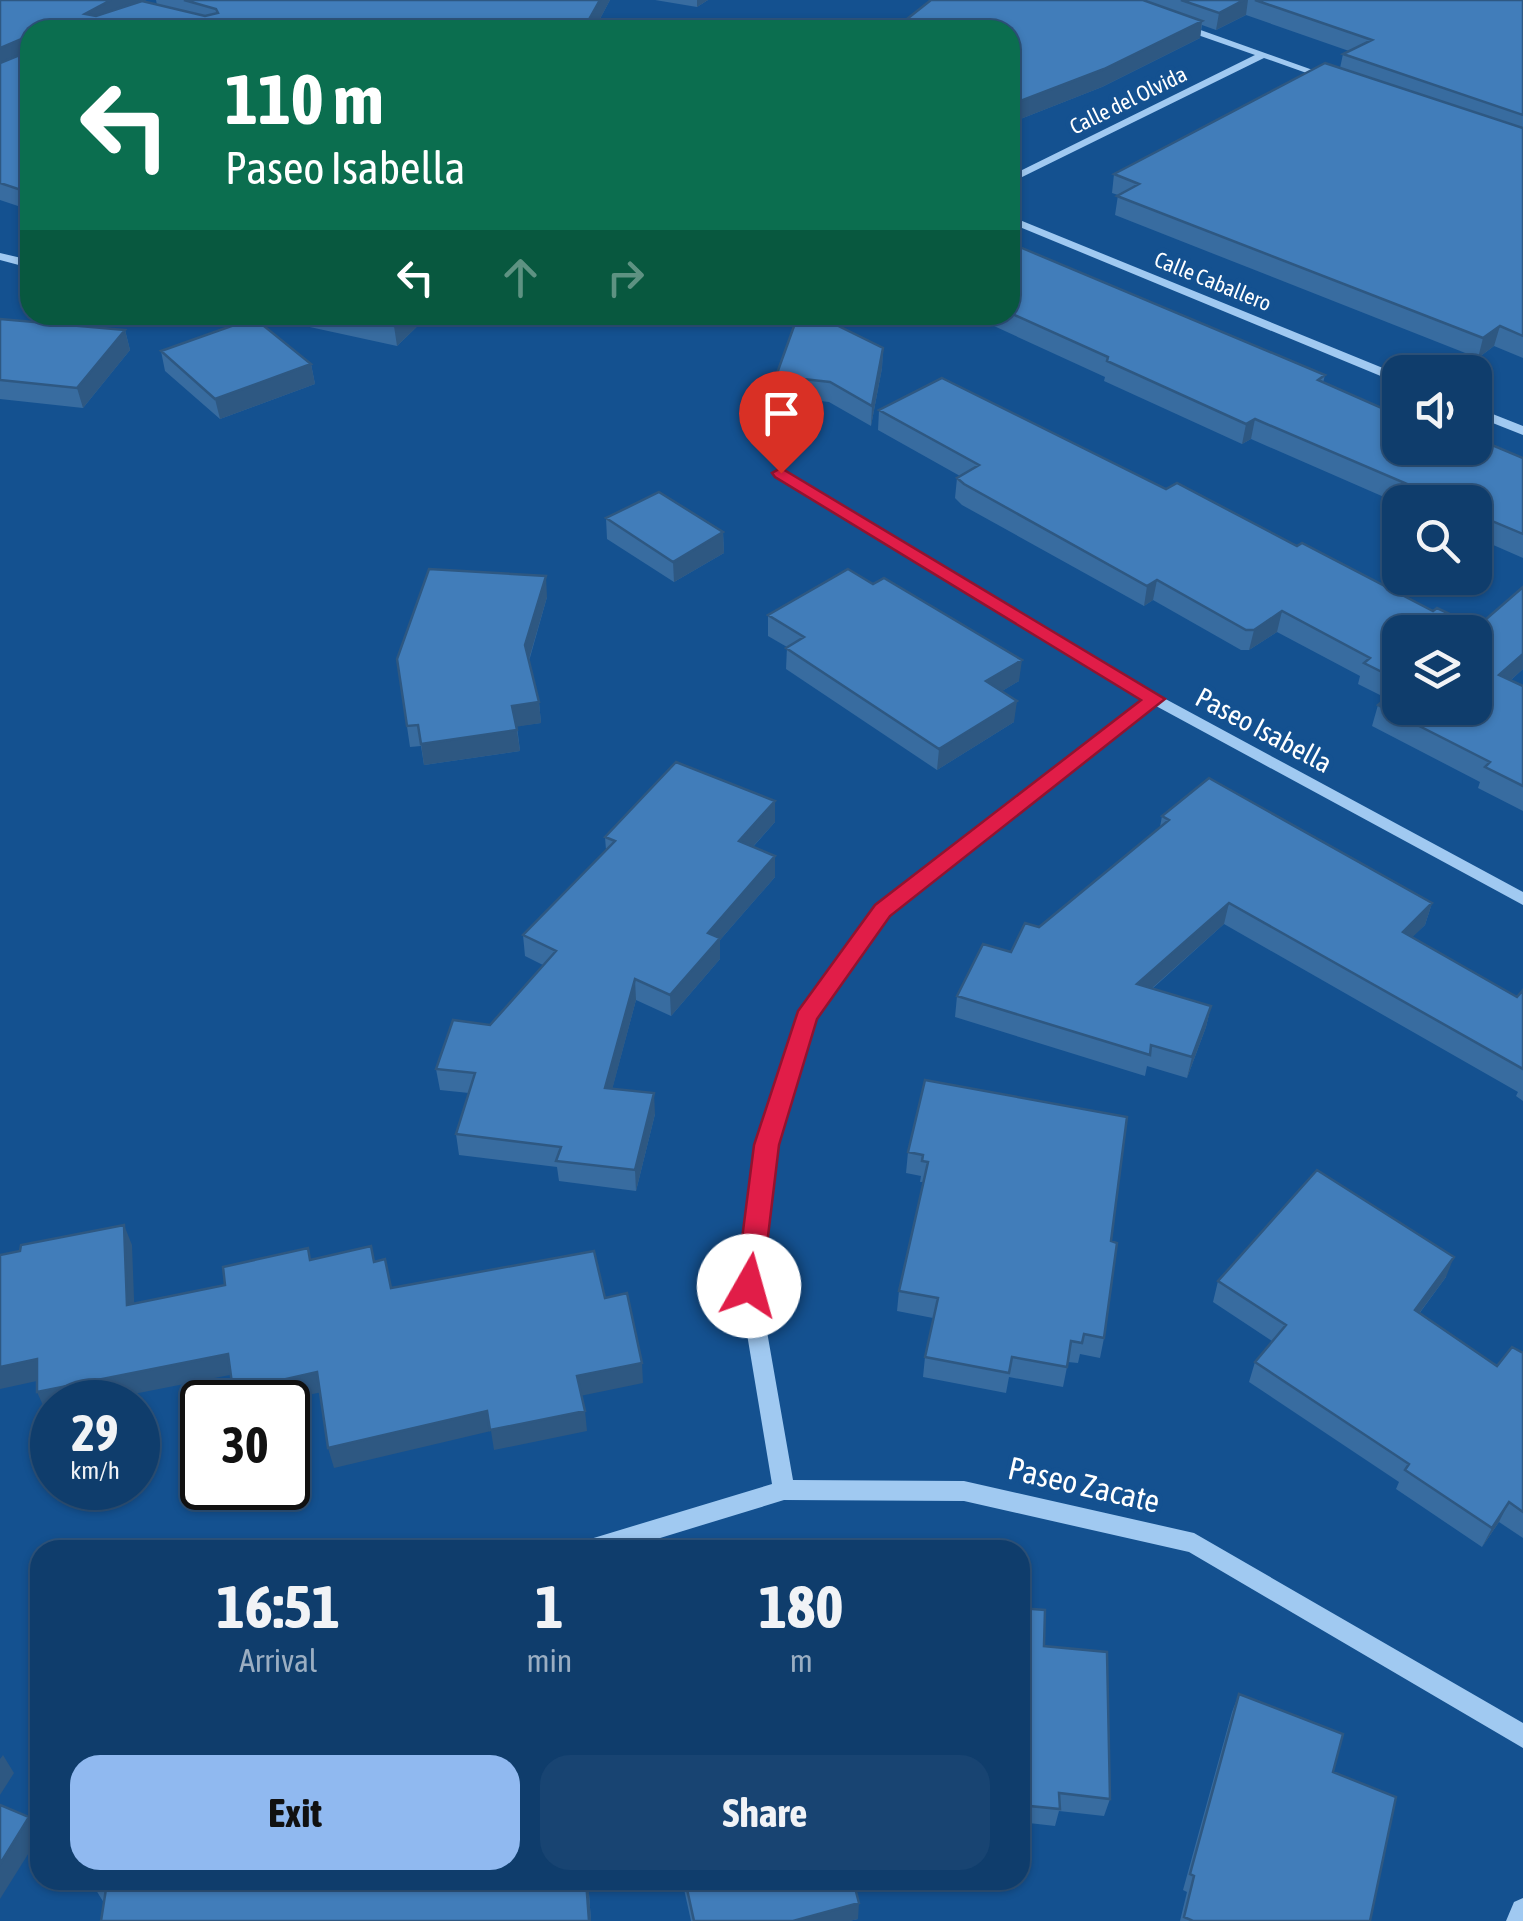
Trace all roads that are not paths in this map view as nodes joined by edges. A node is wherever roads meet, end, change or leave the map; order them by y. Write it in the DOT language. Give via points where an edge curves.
graph roads {
  1 [pos="1160,18"];
  2 [pos="1263,55"];
  3 [pos="1338,80"];
  4 [pos="1020,175"];
  5 [pos="1020,222"];
  6 [pos="1382,373"];
  7 [pos="1492,418"];
  8 [pos="1523,431"];
  9 [pos="781,473"];
  10 [pos="1155,699"];
  11 [pos="1523,899"];
  12 [pos="784,1490"];
  13 [pos="620,1540"];
  14 [pos="1523,1736"];
  15 [pos="1523,1910"];
  16 [pos="1519,1921"];
  1 -- 2 [label="street"];
  2 -- 3 [label="street"];
  2 -- 4 [label="street, Calle del Olvida"];
  5 -- 6 [label="street, Calle Caballero"];
  7 -- 8 [label="street"];
  9 -- 10 [label="street, Paseo Isabella"];
  10 -- 11 [label="street, Paseo Isabella"];
  10 -- 12 [label="street" via="882,910 806,1017 766,1145 749,1286"];
  12 -- 13 [label="street, Paseo Zacate"];
  12 -- 14 [label="street, Paseo Zacate" via="964,1492 1194,1543"];
  15 -- 16 [label="street"];
}
